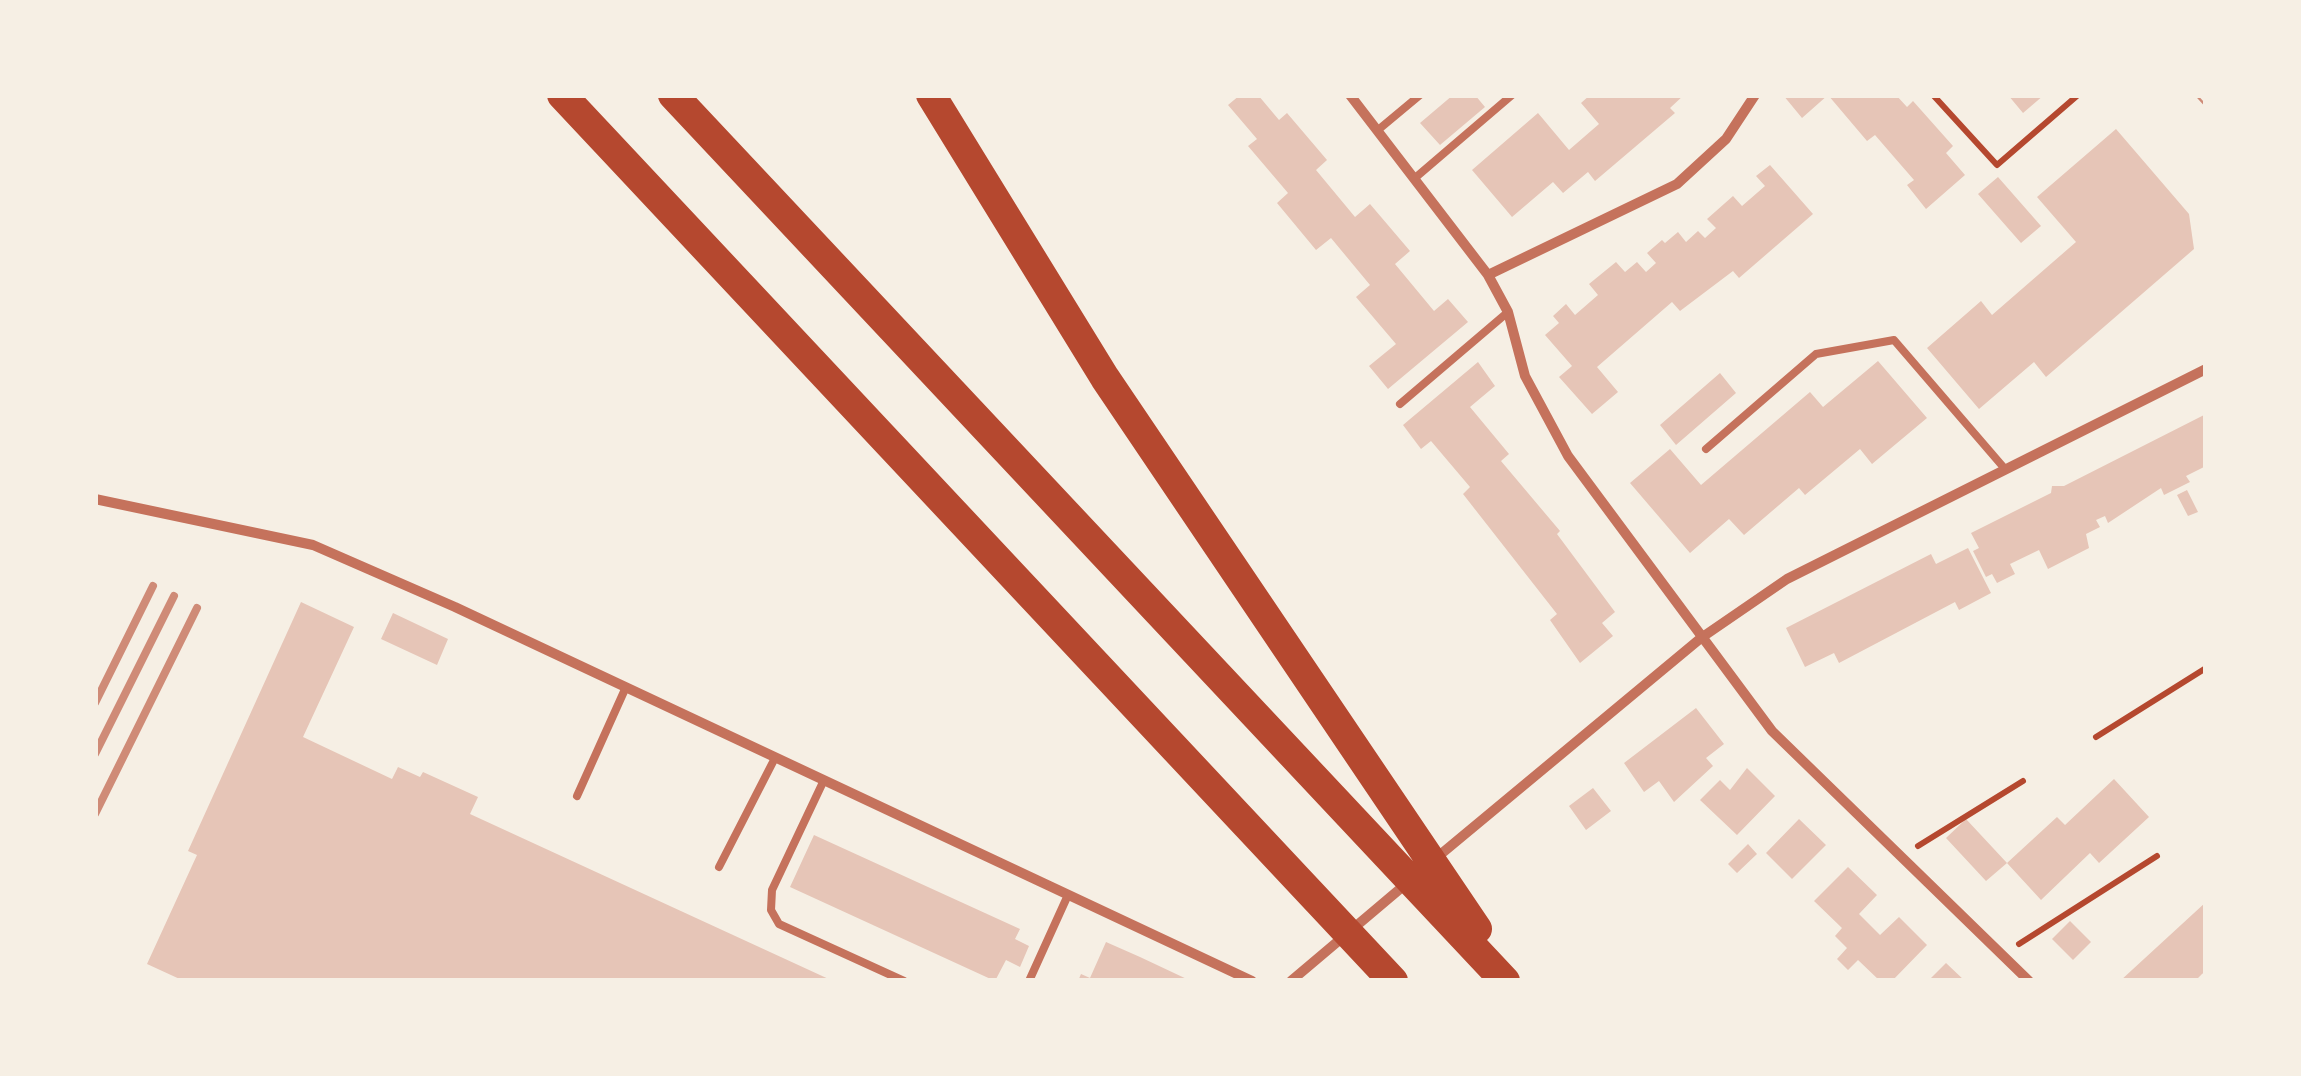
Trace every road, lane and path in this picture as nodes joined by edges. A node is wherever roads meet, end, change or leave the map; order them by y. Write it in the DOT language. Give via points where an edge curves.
graph roads {
  1 [pos="562,95"];
  2 [pos="673,95"];
  3 [pos="931,95"];
  4 [pos="1350,95"];
  5 [pos="1420,95"];
  6 [pos="1512,95"];
  7 [pos="1755,95"];
  8 [pos="1934,95"];
  9 [pos="2078,95"];
  10 [pos="1378,130"];
  11 [pos="1415,178"];
  12 [pos="1488,275"];
  13 [pos="1508,312"];
  14 [pos="2206,369"];
  15 [pos="1400,404"];
  16 [pos="1706,449"];
  17 [pos="2005,469"];
  18 [pos="95,499"];
  19 [pos="1701,638"];
  20 [pos="2206,668"];
  21 [pos="626,688"];
  22 [pos="2096,736"];
  23 [pos="775,758"];
  24 [pos="824,780"];
  25 [pos="2023,781"];
  26 [pos="577,796"];
  27 [pos="1902,856"];
  28 [pos="2157,856"];
  29 [pos="719,867"];
  30 [pos="1068,895"];
  31 [pos="2002,954"];
  32 [pos="904,981"];
  33 [pos="1030,981"];
  34 [pos="1252,981"];
  35 [pos="1291,981"];
  36 [pos="1392,981"];
  37 [pos="1509,981"];
  38 [pos="2029,981"];
  1 -- 36 [label="highway"];
  2 -- 37 [label="highway"];
  3 -- 37 [label="highway" via="1106,378"];
  4 -- 10 [label="street"];
  5 -- 10 [label="lane"];
  6 -- 11 [label="lane"];
  7 -- 12 [label="street" via="1726,139 1676,184"];
  8 -- 9 [label="path" via="1997,166"];
  10 -- 11 [label="street"];
  11 -- 12 [label="street"];
  12 -- 13 [label="street"];
  13 -- 15 [label="lane"];
  13 -- 19 [label="street" via="1525,376 1568,456"];
  14 -- 17 [label="street"];
  16 -- 17 [label="lane" via="1816,354 1894,340"];
  17 -- 19 [label="street" via="1786,579"];
  18 -- 21 [label="street" via="313,545"];
  19 -- 27 [label="street" via="1772,731"];
  19 -- 35 [label="street"];
  20 -- 22 [label="path"];
  21 -- 23 [label="street"];
  21 -- 26 [label="lane"];
  23 -- 24 [label="street"];
  23 -- 29 [label="lane"];
  24 -- 30 [label="street"];
  24 -- 32 [label="lane" via="772,890 771,910 780,924"];
  25 -- 27 [label="path"];
  27 -- 31 [label="street"];
  28 -- 31 [label="path"];
  30 -- 33 [label="lane"];
  30 -- 34 [label="street"];
  31 -- 38 [label="street"];
}
